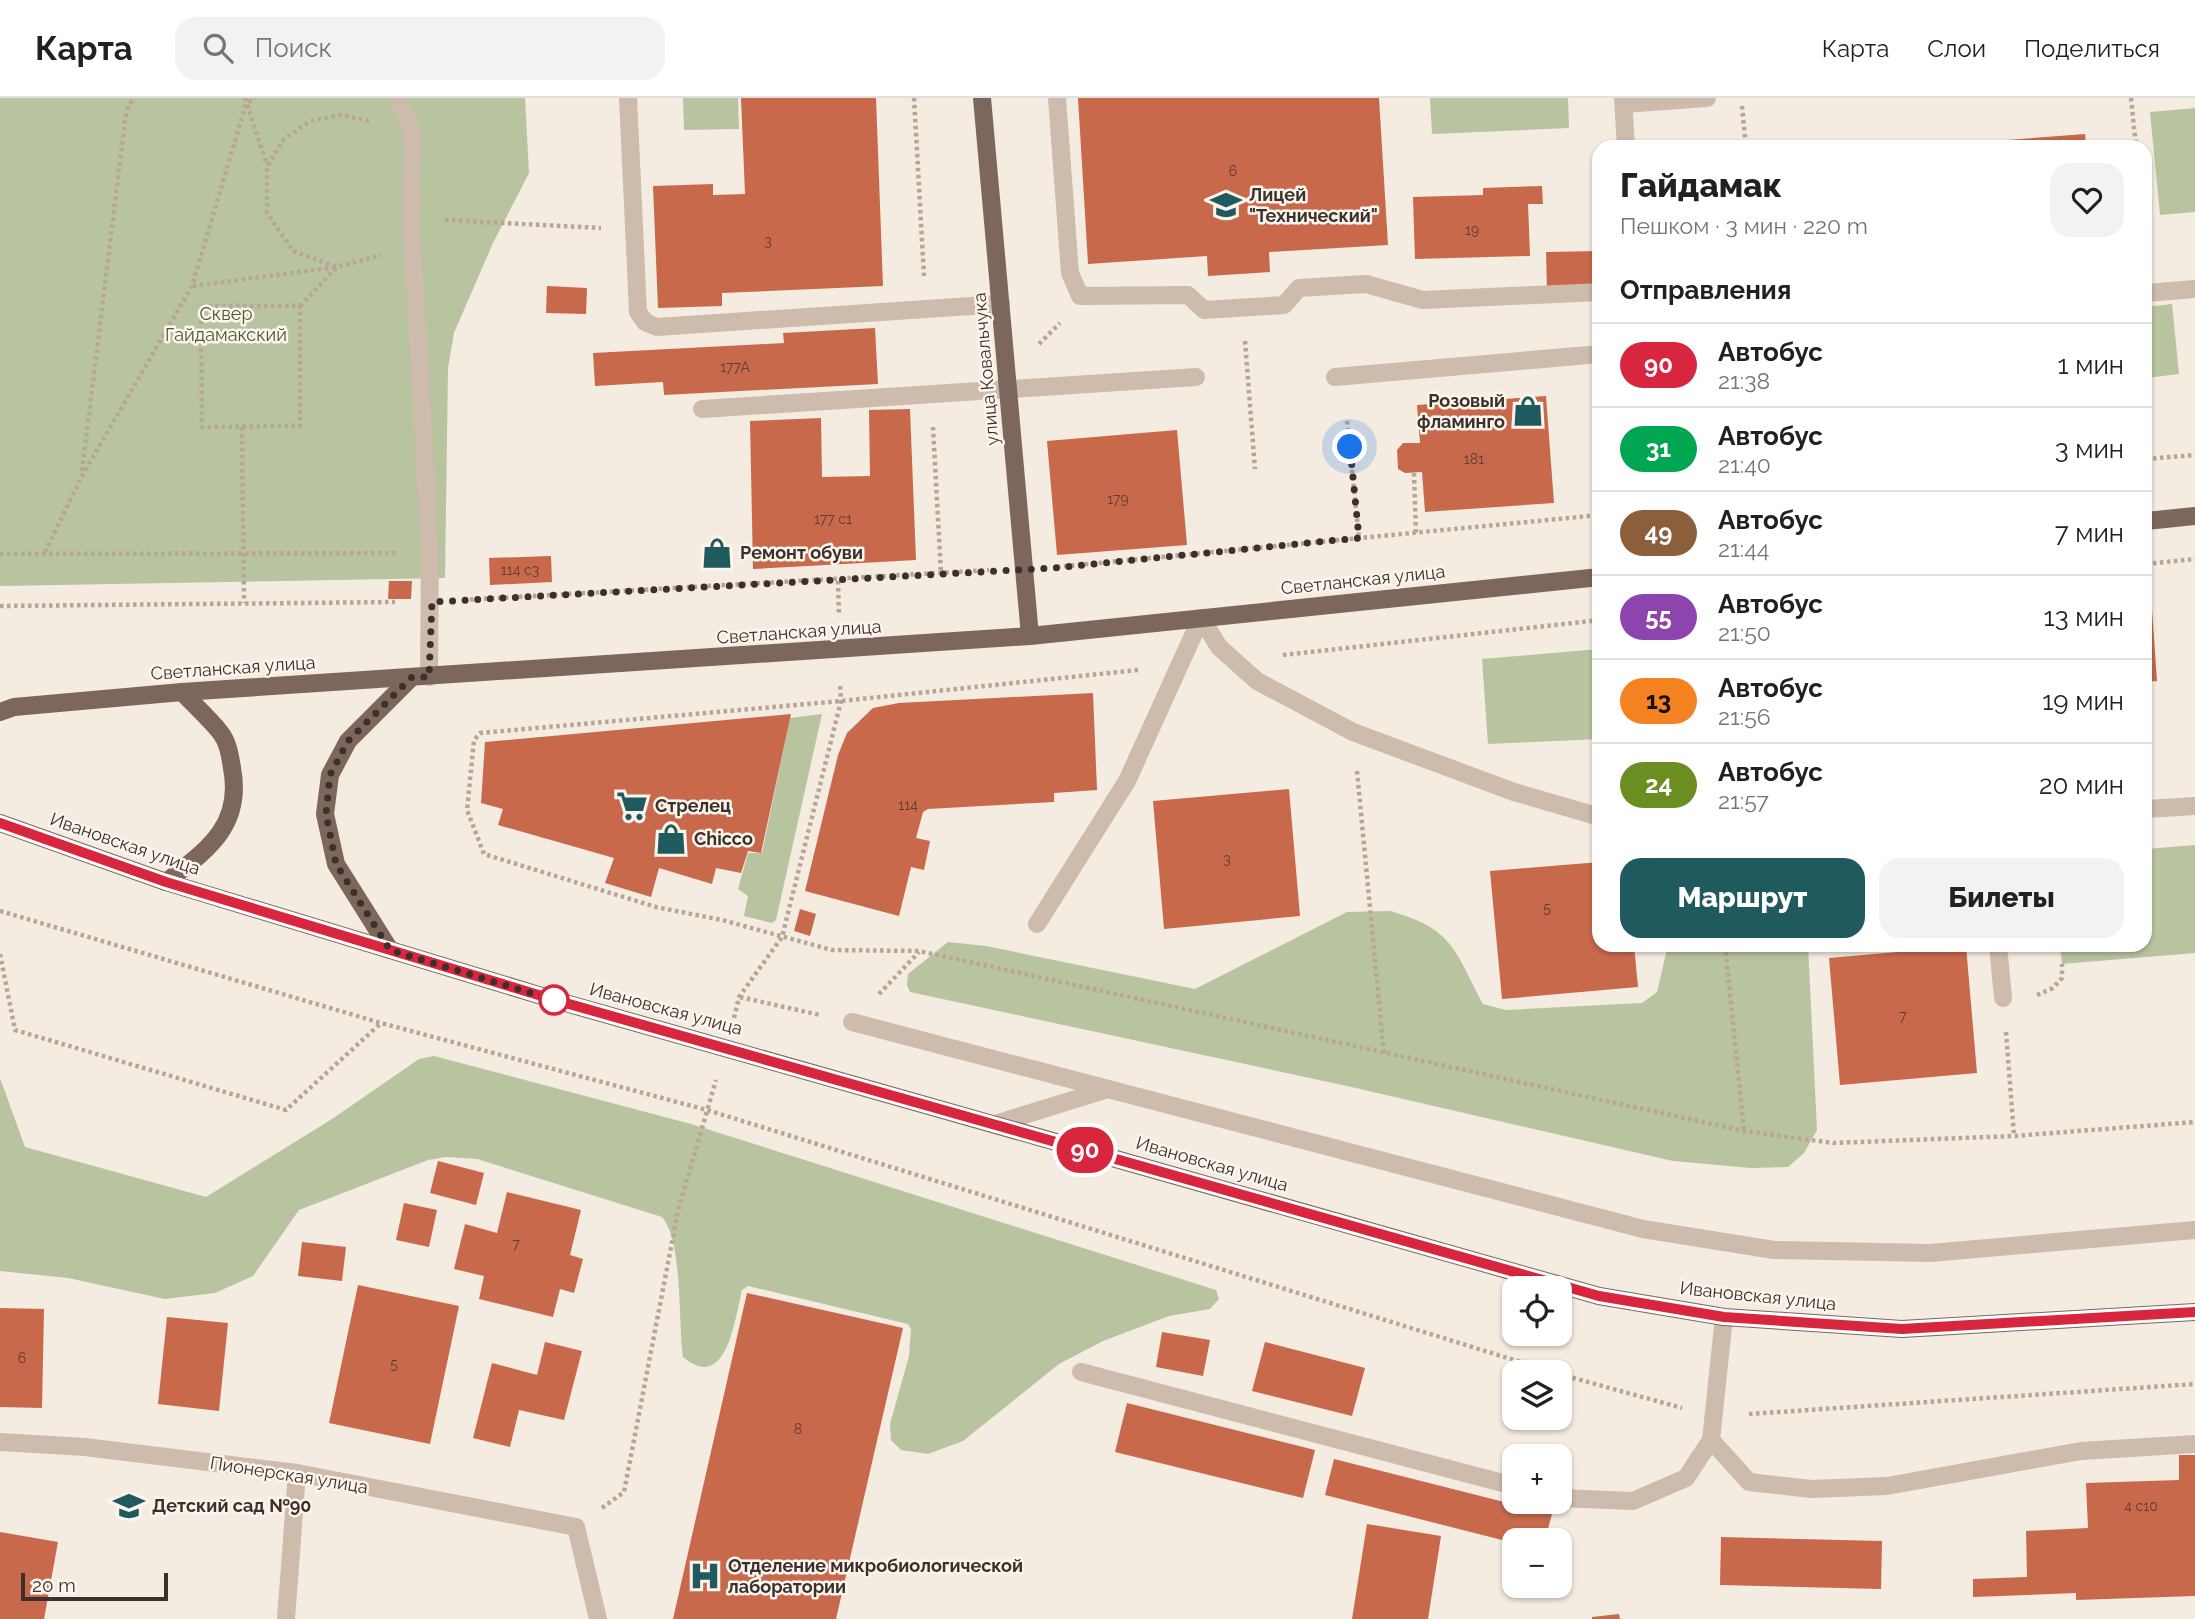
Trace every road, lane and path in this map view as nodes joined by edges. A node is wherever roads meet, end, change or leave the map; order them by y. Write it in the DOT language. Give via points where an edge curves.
graph roads {
  1 [pos="133,98"];
  2 [pos="255,98"];
  3 [pos="398,98"];
  4 [pos="628,98"];
  5 [pos="982,98"];
  6 [pos="1057,98"];
  7 [pos="1707,98"];
  8 [pos="1741,98"];
  9 [pos="2132,98"];
  10 [pos="245,101"];
  11 [pos="1623,101"];
  12 [pos="372,121"];
  13 [pos="1626,140"];
  14 [pos="1745,140"];
  15 [pos="2135,140"];
  16 [pos="267,166"];
  17 [pos="411,218"];
  18 [pos="632,230"];
  19 [pos="337,267"];
  20 [pos="192,286"];
  21 [pos="2195,289"];
  22 [pos="1592,292"];
  23 [pos="2152,293"];
  24 [pos="1001,304"];
  25 [pos="300,306"];
  26 [pos="1243,308"];
  27 [pos="1592,355"];
  28 [pos="1196,377"];
  29 [pos="1335,377"];
  30 [pos="1009,390"];
  31 [pos="702,409"];
  32 [pos="1347,421"];
  33 [pos="242,427"];
  34 [pos="2195,455"];
  35 [pos="2152,459"];
  36 [pos="1255,468"];
  37 [pos="1413,472"];
  38 [pos="82,476"];
  39 [pos="1592,516"];
  40 [pos="2195,516"];
  41 [pos="2152,520"];
  42 [pos="1416,534"];
  43 [pos="1359,538"];
  44 [pos="45,552"];
  45 [pos="243,552"];
  46 [pos="430,553"];
  47 [pos="0,554"];
  48 [pos="2195,559"];
  49 [pos="2152,563"];
  50 [pos="1024,568"];
  51 [pos="1592,578"];
  52 [pos="432,602"];
  53 [pos="244,603"];
  54 [pos="0,606"];
  55 [pos="1201,618"];
  56 [pos="1592,621"];
  57 [pos="1030,636"];
  58 [pos="1234,660"];
  59 [pos="1180,666"];
  60 [pos="420,677"];
  61 [pos="182,692"];
  62 [pos="841,701"];
  63 [pos="0,712"];
  64 [pos="1353,732"];
  65 [pos="2195,806"];
  66 [pos="2152,809"];
  67 [pos="1592,815"];
  68 [pos="0,823"];
  69 [pos="166,882"];
  70 [pos="0,911"];
  71 [pos="1037,924"];
  72 [pos="782,937"];
  73 [pos="390,950"];
  74 [pos="1726,952"];
  75 [pos="1999,952"];
  76 [pos="0,954"];
  77 [pos="2062,964"];
  78 [pos="2035,995"];
  79 [pos="2003,998"];
  80 [pos="852,1022"];
  81 [pos="382,1023"];
  82 [pos="726,1047"];
  83 [pos="1384,1055"];
  84 [pos="1106,1090"];
  85 [pos="707,1110"];
  86 [pos="2195,1122"];
  87 [pos="995,1125"];
  88 [pos="1744,1131"];
  89 [pos="2014,1136"];
  90 [pos="2195,1230"];
  91 [pos="2195,1312"];
  92 [pos="1724,1317"];
  93 [pos="1514,1360"];
  94 [pos="1081,1372"];
  95 [pos="1572,1378"];
  96 [pos="2195,1384"];
  97 [pos="1714,1416"];
  98 [pos="1711,1440"];
  99 [pos="0,1442"];
  100 [pos="2195,1444"];
  101 [pos="297,1473"];
  102 [pos="1502,1483"];
  103 [pos="1572,1499"];
  104 [pos="576,1527"];
  105 [pos="286,1619"];
  106 [pos="598,1619"];
  1 -- 38 [label="path" via="126,113"];
  2 -- 10 [label="path"];
  3 -- 17 [label="lane" via="413,134"];
  4 -- 18 [label="lane"];
  5 -- 24 [label="main road, улица Ковальчука"];
  6 -- 26 [label="lane" via="1070,273 1080,296 1188,295 1205,310"];
  7 -- 11 [label="lane"];
  8 -- 14 [label="path"];
  9 -- 15 [label="path"];
  10 -- 16 [label="path"];
  10 -- 20 [label="path"];
  11 -- 13 [label="lane"];
  12 -- 16 [label="path" via="341,115 310,121 284,139"];
  16 -- 19 [label="path" via="267,213 293,251"];
  17 -- 18 [label="path"];
  17 -- 19 [label="path" via="382,255"];
  17 -- 46 [label="lane"];
  18 -- 24 [label="lane" via="638,312 645,322 657,327"];
  19 -- 20 [label="path"];
  19 -- 25 [label="path"];
  20 -- 38 [label="path"];
  21 -- 23 [label="lane"];
  22 -- 26 [label="lane" via="1423,300 1366,284 1298,288 1284,305"];
  24 -- 30 [label="main road, улица Ковальчука"];
  25 -- 33 [label="path" via="300,426"];
  25 -- 33 [label="path" via="201,306 202,427"];
  26 -- 36 [label="path"];
  27 -- 29 [label="lane"];
  28 -- 30 [label="lane"];
  30 -- 31 [label="lane"];
  30 -- 50 [label="main road, улица Ковальчука"];
  32 -- 43 [label="path"];
  33 -- 45 [label="path"];
  34 -- 35 [label="path"];
  37 -- 42 [label="path"];
  38 -- 44 [label="path"];
  39 -- 42 [label="path"];
  40 -- 41 [label="main road"];
  42 -- 43 [label="path"];
  43 -- 50 [label="path"];
  44 -- 45 [label="path"];
  44 -- 47 [label="path"];
  45 -- 46 [label="path"];
  45 -- 53 [label="path"];
  46 -- 52 [label="lane"];
  48 -- 49 [label="path"];
  50 -- 52 [label="path"];
  50 -- 57 [label="main road, улица Ковальчука"];
  51 -- 55 [label="main road, Светланская улица"];
  52 -- 53 [label="path"];
  52 -- 60 [label="lane"];
  53 -- 54 [label="path"];
  55 -- 57 [label="main road, Светланская улица"];
  55 -- 58 [label="lane" via="1219,647"];
  55 -- 59 [label="lane"];
  56 -- 58 [label="path"];
  57 -- 60 [label="main road, Светланская улица"];
  58 -- 64 [label="lane" via="1257,681"];
  59 -- 62 [label="path"];
  59 -- 71 [label="lane" via="1127,781"];
  60 -- 61 [label="main road, Светланская улица"];
  60 -- 73 [label="main road" via="348,741 330,775 326,814 336,864"];
  61 -- 63 [label="main road, Светланская улица"];
  61 -- 69 [label="main road" via="221,733 230,752 236,788 228,822 210,848"];
  62 -- 72 [label="path"];
  62 -- 72 [label="path" via="480,733 474,740 467,810 484,854 656,907"];
  64 -- 67 [label="lane" via="1514,792"];
  64 -- 83 [label="path"];
  65 -- 66 [label="lane"];
  68 -- 69 [label="main road, Ивановская улица"];
  69 -- 73 [label="main road, Ивановская улица"];
  70 -- 81 [label="path"];
  72 -- 82 [label="path" via="739,997"];
  72 -- 83 [label="path" via="832,950 919,951"];
  73 -- 82 [label="main road, Ивановская улица"];
  74 -- 88 [label="path"];
  75 -- 79 [label="lane"];
  76 -- 81 [label="path" via="15,1030 286,1110"];
  77 -- 78 [label="path" via="2062,978 2053,988"];
  79 -- 89 [label="path"];
  80 -- 84 [label="lane"];
  81 -- 85 [label="path"];
  82 -- 87 [label="main road, Ивановская улица"];
  83 -- 88 [label="path"];
  84 -- 87 [label="lane"];
  84 -- 90 [label="lane" via="1643,1228 1774,1250 1930,1253"];
  85 -- 93 [label="path"];
  85 -- 104 [label="path" via="678,1212 624,1492"];
  86 -- 89 [label="path"];
  87 -- 92 [label="main road, Ивановская улица" via="1599,1296"];
  88 -- 89 [label="path" via="1833,1143"];
  91 -- 92 [label="main road, Ивановская улица" via="1902,1329"];
  92 -- 97 [label="lane"];
  94 -- 102 [label="lane"];
  95 -- 97 [label="path"];
  96 -- 97 [label="path"];
  97 -- 98 [label="lane"];
  98 -- 100 [label="lane" via="1749,1482 1811,1489 1887,1486 2081,1451"];
  98 -- 103 [label="lane" via="1686,1478 1633,1501"];
  99 -- 101 [label="lane, Пионерская улица" via="85,1447"];
  101 -- 104 [label="lane, Пионерская улица"];
  101 -- 105 [label="lane"];
  104 -- 106 [label="lane"];
}
